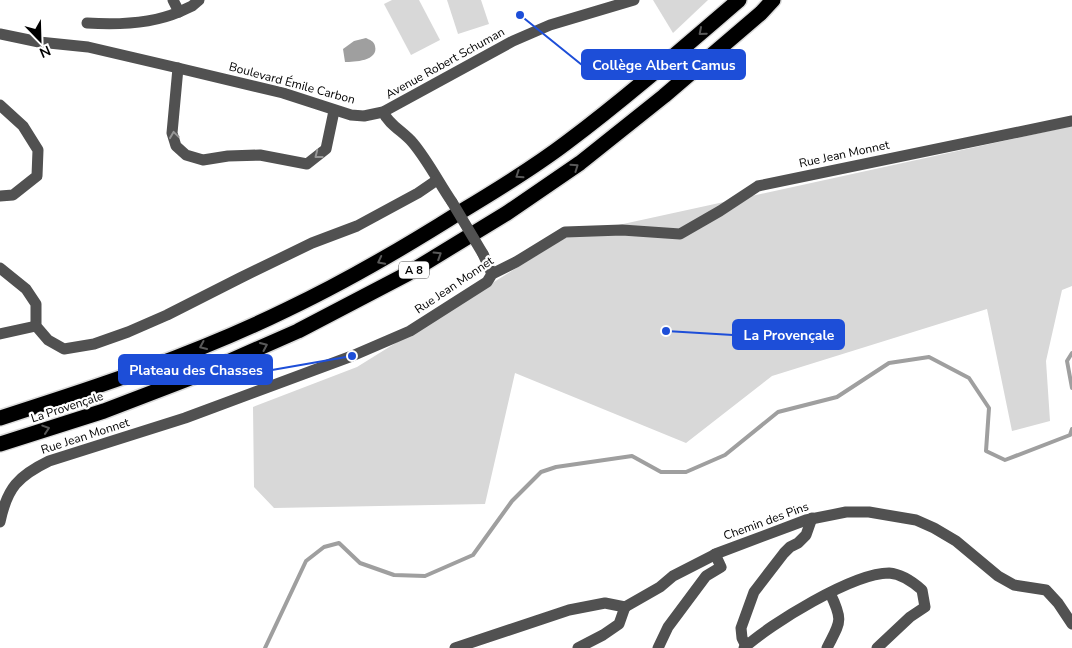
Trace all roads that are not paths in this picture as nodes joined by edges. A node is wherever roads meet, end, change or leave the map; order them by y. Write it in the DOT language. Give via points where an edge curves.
graph roads {
  1 [pos="173,0"];
  2 [pos="199,0"];
  3 [pos="634,0"];
  4 [pos="739,0"];
  5 [pos="773,0"];
  6 [pos="179,12"];
  7 [pos="87,24"];
  8 [pos="0,34"];
  9 [pos="178,68"];
  10 [pos="0,105"];
  11 [pos="334,111"];
  12 [pos="383,112"];
  13 [pos="1072,121"];
  14 [pos="438,180"];
  15 [pos="0,196"];
  16 [pos="0,268"];
  17 [pos="492,274"];
  18 [pos="36,326"];
  19 [pos="0,334"];
  20 [pos="0,418"];
  21 [pos="0,444"];
  22 [pos="812,518"];
  23 [pos="0,522"];
  24 [pos="715,554"];
  25 [pos="830,594"];
  26 [pos="625,607"];
  27 [pos="1072,624"];
  28 [pos="745,647"];
  29 [pos="455,648"];
  30 [pos="578,648"];
  31 [pos="658,648"];
  32 [pos="826,648"];
  33 [pos="877,648"];
  1 -- 6 [label="street"];
  2 -- 6 [label="street"];
  3 -- 12 [label="street, Avenue Robert Schuman" via="513,41"];
  4 -- 20 [label="highway, La Provençale / A 8, one-way" via="648,79 565,144 393,254 285,310 190,352"];
  21 -- 5 [label="highway, La Provençale / A 8, one-way" via="104,411 198,375 298,332 407,274 507,213 580,163 664,96"];
  6 -- 7 [label="street" via="164,18 112,25"];
  8 -- 9 [label="street, Boulevard Émile Carbon" via="88,47"];
  9 -- 11 [label="street, Boulevard Émile Carbon" via="283,93"];
  11 -- 9 [label="street, one-way" via="326,149 307,164 260,155 203,160 186,155 176,146 172,133"];
  10 -- 15 [label="street" via="22,126 38,150 37,176 13,195"];
  11 -- 12 [label="street, Boulevard Émile Carbon" via="364,116"];
  12 -- 14 [label="street" via="387,120 412,141"];
  13 -- 17 [label="street, Rue Jean Monnet" via="758,186 680,234 622,230 565,232"];
  14 -- 17 [label="street, bridge"];
  14 -- 18 [label="street" via="358,226 312,243 128,332 94,344 64,349 48,340"];
  16 -- 18 [label="street" via="26,289 36,304"];
  17 -- 23 [label="street, Rue Jean Monnet" via="487,282 422,324 371,349 185,418 33,469 11,488"];
  18 -- 19 [label="street"];
  22 -- 24 [label="street, Chemin des Pins"];
  22 -- 27 [label="street, Chemin des Pins" via="869,512 916,520 956,541 1014,585 1046,590"];
  22 -- 28 [label="street" via="806,535 784,552 754,592 741,628"];
  24 -- 26 [label="street, Chemin des Pins"];
  24 -- 31 [label="street" via="721,567 706,576 668,627"];
  25 -- 28 [label="street" via="770,626"];
  25 -- 32 [label="street" via="840,623"];
  25 -- 33 [label="street" via="866,578 889,573 909,579 922,590 925,607"];
  26 -- 29 [label="street" via="605,603 569,610"];
  26 -- 30 [label="street" via="619,624"];
}
